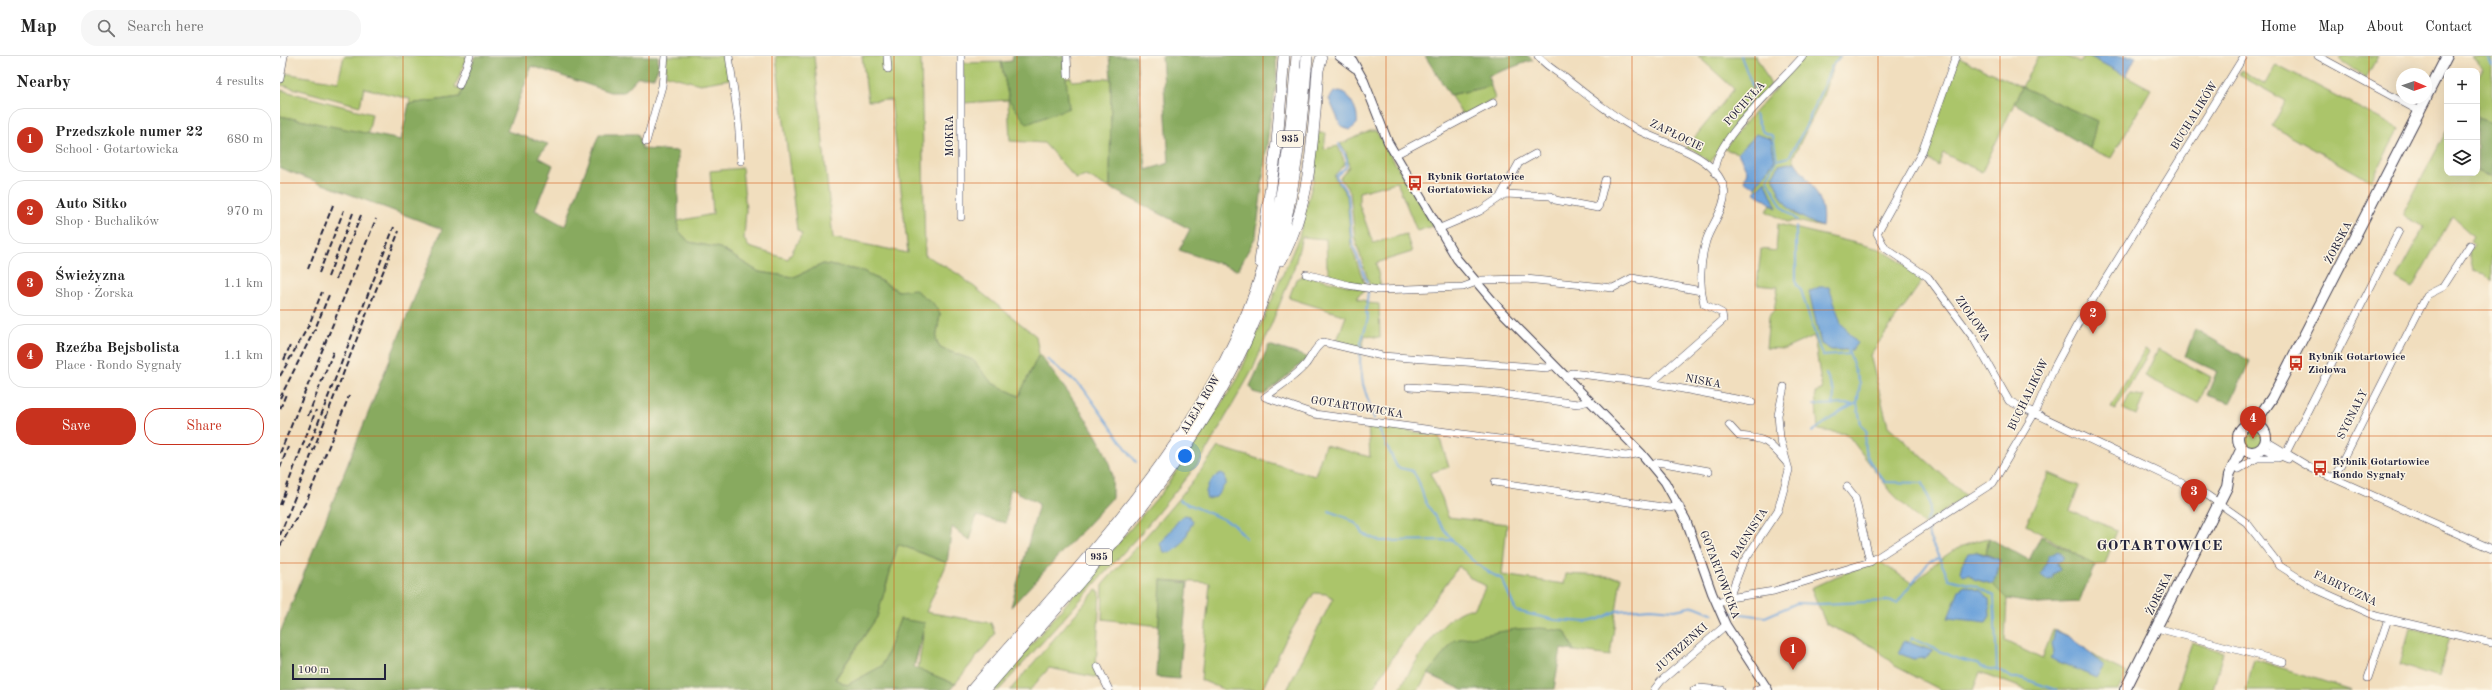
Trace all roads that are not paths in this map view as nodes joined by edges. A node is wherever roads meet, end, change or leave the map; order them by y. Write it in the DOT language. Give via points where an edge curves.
graph roads {
  1 [pos="284,56"];
  2 [pos="470,56"];
  3 [pos="665,56"];
  4 [pos="728,56"];
  5 [pos="886,56"];
  6 [pos="961,56"];
  7 [pos="1067,56"];
  8 [pos="1284,56"];
  9 [pos="1307,56"];
  10 [pos="1339,56"];
  11 [pos="1350,56"];
  12 [pos="1538,56"];
  13 [pos="1803,56"];
  14 [pos="1956,56"];
  15 [pos="2244,56"];
  16 [pos="2318,56"];
  17 [pos="2447,56"];
  18 [pos="1324,57"];
  19 [pos="1300,62"];
  20 [pos="888,69"];
  21 [pos="1357,70"];
  22 [pos="1068,75"];
  23 [pos="280,79"];
  24 [pos="460,85"];
  25 [pos="2432,86"];
  26 [pos="1493,103"];
  27 [pos="2423,104"];
  28 [pos="2419,111"];
  29 [pos="646,142"];
  30 [pos="1535,154"];
  31 [pos="1395,155"];
  32 [pos="741,161"];
  33 [pos="1715,173"];
  34 [pos="1605,180"];
  35 [pos="1501,195"];
  36 [pos="961,217"];
  37 [pos="1438,229"];
  38 [pos="2399,231"];
  39 [pos="2470,245"];
  40 [pos="1306,274"];
  41 [pos="1269,283"];
  42 [pos="1476,283"];
  43 [pos="1257,288"];
  44 [pos="1701,291"];
  45 [pos="1554,365"];
  46 [pos="1566,378"];
  47 [pos="1651,383"];
  48 [pos="1409,387"];
  49 [pos="1784,387"];
  50 [pos="1589,401"];
  51 [pos="1752,402"];
  52 [pos="2034,414"];
  53 [pos="1729,425"];
  54 [pos="2258,426"];
  55 [pos="2264,444"];
  56 [pos="2246,450"];
  57 [pos="1641,453"];
  58 [pos="2285,455"];
  59 [pos="1787,464"];
  60 [pos="1652,466"];
  61 [pos="2239,469"];
  62 [pos="1709,471"];
  63 [pos="2334,478"];
  64 [pos="1495,482"];
  65 [pos="1847,487"];
  66 [pos="2227,487"];
  67 [pos="2218,503"];
  68 [pos="1680,506"];
  69 [pos="2492,549"];
  70 [pos="1870,562"];
  71 [pos="1729,598"];
  72 [pos="1717,604"];
  73 [pos="2388,619"];
  74 [pos="1726,625"];
  75 [pos="2157,628"];
  76 [pos="2492,643"];
  77 [pos="2283,662"];
  78 [pos="1098,667"];
  79 [pos="2368,678"];
  80 [pos="1767,688"];
  81 [pos="972,690"];
  82 [pos="985,690"];
  83 [pos="1109,690"];
  84 [pos="1654,690"];
  85 [pos="1694,690"];
  86 [pos="1722,690"];
  87 [pos="1756,690"];
  88 [pos="2125,690"];
  1 -- 23 [label="street"];
  2 -- 24 [label="street"];
  3 -- 29 [label="street" via="662,86"];
  4 -- 32 [label="street" via="738,118"];
  5 -- 20 [label="street"];
  6 -- 36 [label="street, MOKRA"];
  7 -- 22 [label="street"];
  8 -- 43 [label="main road" via="1277,143"];
  9 -- 19 [label="main road, ALEJA ROW / 935, bridge"];
  10 -- 21 [label="street, GOTARTOWICKA"];
  11 -- 21 [label="street, GOTARTOWICKA"];
  12 -- 33 [label="street, ZAPŁOCIE" via="1613,115 1639,131 1696,155"];
  13 -- 33 [label="street, POCHYŁA" via="1745,118 1720,150 1714,164"];
  14 -- 52 [label="street, ZIOŁOWA" via="1922,152 1877,233 1885,248 1928,277 1974,339 2009,401"];
  15 -- 52 [label="street, BUCHALIKÓW" via="2077,325 2054,368"];
  16 -- 28 [label="street"];
  17 -- 25 [label="main road, ŻORSKA"];
  18 -- 19 [label="street"];
  18 -- 41 [label="main road" via="1318,70 1309,165 1302,202 1290,243"];
  19 -- 41 [label="main road, ALEJA ROW / 935" via="1293,184"];
  19 -- 43 [label="main road, ALEJA ROW / 935" via="1283,190"];
  21 -- 31 [label="street, GOTARTOWICKA" via="1366,85 1380,127"];
  26 -- 31 [label="street"];
  27 -- 28 [label="main road, ŻORSKA"];
  28 -- 54 [label="main road, ŻORSKA"];
  30 -- 35 [label="street" via="1519,163"];
  31 -- 37 [label="street, GOTARTOWICKA"];
  33 -- 44 [label="street, ZAPŁOCIE" via="1723,186 1725,198 1712,225 1701,261"];
  34 -- 35 [label="street" via="1598,208 1555,200 1551,196"];
  35 -- 37 [label="street" via="1480,211"];
  37 -- 42 [label="street, GOTARTOWICKA"];
  38 -- 58 [label="street"];
  39 -- 63 [label="street, SYGNAŁY" via="2444,286 2427,295"];
  40 -- 42 [label="street" via="1379,290 1464,287"];
  41 -- 82 [label="main road, ALEJA ROW / 935" via="1231,373 1206,418 1168,473"];
  42 -- 44 [label="street" via="1482,280 1526,279 1613,288 1632,278"];
  42 -- 45 [label="street, GOTARTOWICKA"];
  43 -- 81 [label="main road, ALEJA ROW / 935" via="1224,365 1180,440 1113,528"];
  44 -- 47 [label="street" via="1704,304 1722,312 1723,320"];
  45 -- 46 [label="street, GOTARTOWICKA"];
  45 -- 57 [label="street, GOTARTOWICKA" via="1547,368 1382,356 1323,342 1316,347 1302,368 1265,397 1314,414 1626,456"];
  46 -- 47 [label="street" via="1572,373"];
  46 -- 50 [label="street, GOTARTOWICKA"];
  47 -- 51 [label="street, NISKA"];
  48 -- 50 [label="street" via="1489,392 1578,404"];
  49 -- 59 [label="street, BAGNISTA" via="1778,415"];
  50 -- 57 [label="street, GOTARTOWICKA"];
  52 -- 67 [label="street, ZIOŁOWA" via="2185,483"];
  52 -- 70 [label="street, BUCHALIKÓW" via="1993,483"];
  53 -- 59 [label="street" via="1738,436 1752,437 1770,443"];
  54 -- 55 [label="main road"];
  54 -- 56 [label="main road" via="2246,425 2239,431 2238,440"];
  55 -- 56 [label="main road"];
  55 -- 58 [label="street"];
  56 -- 61 [label="main road, ŻORSKA"];
  56 -- 66 [label="main road, ŻORSKA" via="2229,475"];
  57 -- 60 [label="street, GOTARTOWICKA"];
  58 -- 61 [label="street, ŻORSKA" via="2262,457"];
  58 -- 63 [label="street"];
  59 -- 71 [label="street, BAGNISTA" via="1789,470 1778,510 1742,564"];
  60 -- 62 [label="street" via="1658,462"];
  60 -- 68 [label="street, GOTARTOWICKA"];
  61 -- 66 [label="main road, ŻORSKA"];
  63 -- 69 [label="street"];
  64 -- 68 [label="street" via="1669,508"];
  65 -- 70 [label="street" via="1855,497"];
  66 -- 67 [label="main road, ŻORSKA"];
  67 -- 73 [label="street, FABRYCZNA" via="2247,523 2275,560 2290,574 2363,612"];
  67 -- 75 [label="main road, ŻORSKA"];
  68 -- 72 [label="street, GOTARTOWICKA"];
  70 -- 71 [label="street, BUCHALIKÓW" via="1774,591"];
  71 -- 72 [label="street, BUCHALIKÓW"];
  72 -- 74 [label="street, GOTARTOWICKA"];
  73 -- 76 [label="street, FABRYCZNA"];
  73 -- 79 [label="street"];
  74 -- 80 [label="street, GOTARTOWICKA"];
  74 -- 84 [label="street, JUTRZENKI"];
  75 -- 77 [label="street"];
  75 -- 88 [label="main road, ŻORSKA"];
  78 -- 83 [label="street"];
  80 -- 87 [label="street"];
  85 -- 86 [label="street"];
}
